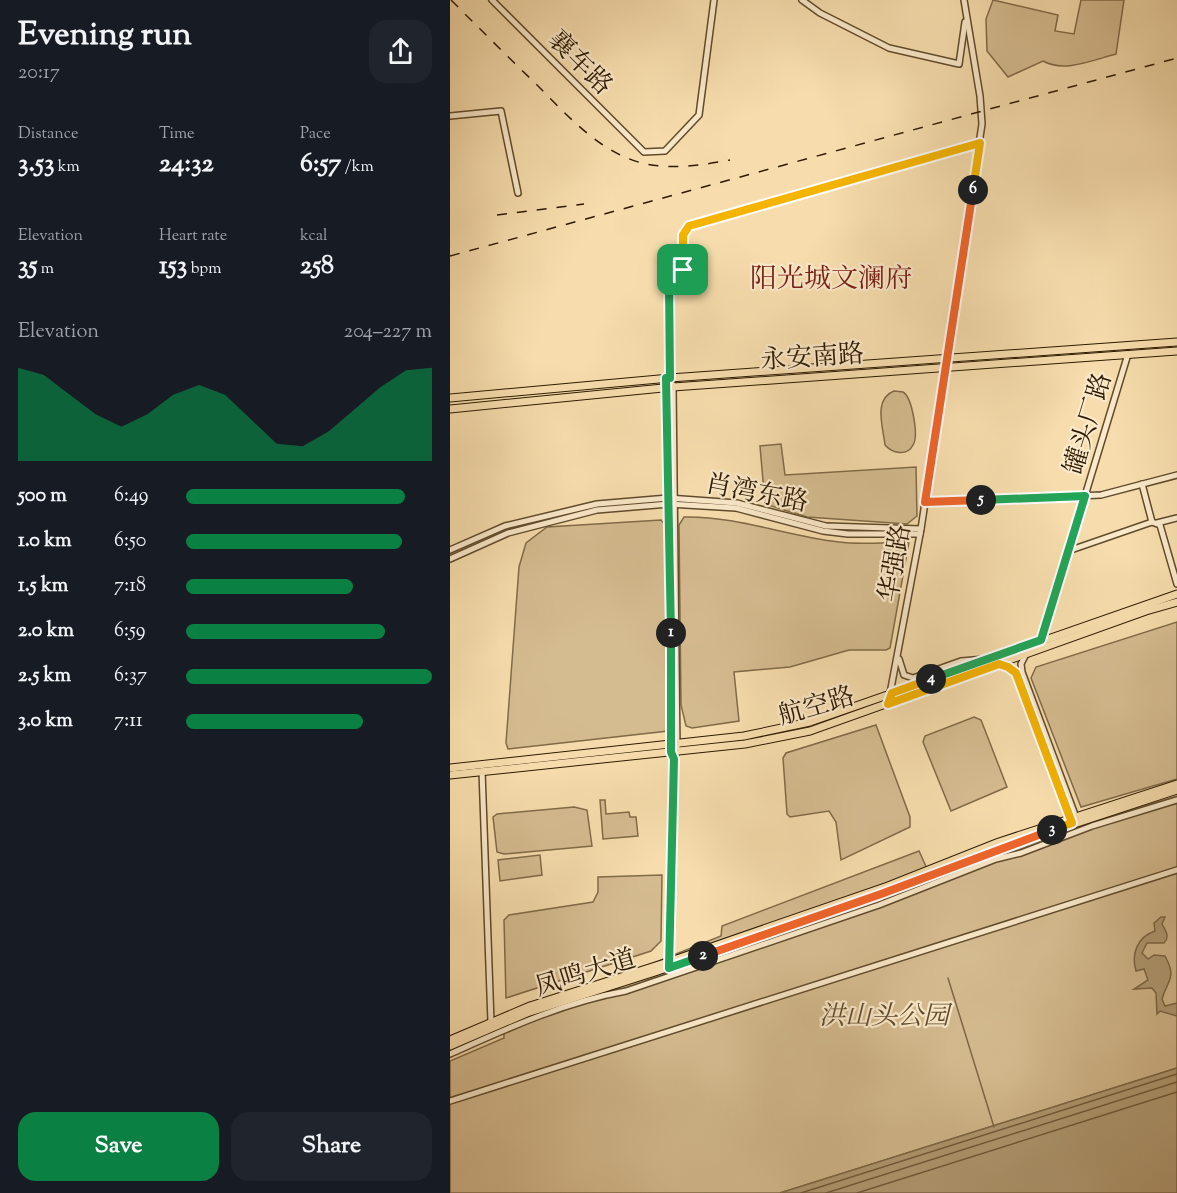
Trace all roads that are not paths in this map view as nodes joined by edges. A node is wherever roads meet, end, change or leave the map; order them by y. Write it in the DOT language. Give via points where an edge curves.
graph roads {
  1 [pos="492,0"];
  2 [pos="714,0"];
  3 [pos="802,0"];
  4 [pos="964,0"];
  5 [pos="966,15"];
  6 [pos="450,116"];
  7 [pos="980,143"];
  8 [pos="518,193"];
  9 [pos="1177,342"];
  10 [pos="1177,351"];
  11 [pos="1128,354"];
  12 [pos="948,357"];
  13 [pos="946,367"];
  14 [pos="670,378"];
  15 [pos="670,387"];
  16 [pos="450,398"];
  17 [pos="450,409"];
  18 [pos="1177,475"];
  19 [pos="1142,484"];
  20 [pos="1085,496"];
  21 [pos="668,501"];
  22 [pos="676,501"];
  23 [pos="925,502"];
  24 [pos="1177,518"];
  25 [pos="1154,523"];
  26 [pos="920,532"];
  27 [pos="450,550"];
  28 [pos="1068,551"];
  29 [pos="450,558"];
  30 [pos="1177,584"];
  31 [pos="1177,594"];
  32 [pos="1177,602"];
  33 [pos="1041,640"];
  34 [pos="898,651"];
  35 [pos="1026,654"];
  36 [pos="992,658"];
  37 [pos="999,664"];
  38 [pos="892,693"];
  39 [pos="888,704"];
  40 [pos="674,750"];
  41 [pos="450,768"];
  42 [pos="482,771"];
  43 [pos="450,775"];
  44 [pos="1177,784"];
  45 [pos="1177,790"];
  46 [pos="1177,800"];
  47 [pos="1074,820"];
  48 [pos="1177,870"];
  49 [pos="668,965"];
  50 [pos="491,1022"];
  51 [pos="450,1040"];
  52 [pos="450,1046"];
  53 [pos="450,1054"];
  54 [pos="450,1101"];
  1 -- 2 [label="street, 襄车路" via="644,152 664,151 699,115"];
  3 -- 5 [label="street" via="889,48 959,64"];
  4 -- 5 [label="street, 华强路"];
  5 -- 7 [label="street, 华强路" via="980,96"];
  6 -- 8 [label="street" via="501,111"];
  7 -- 12 [label="street, 华强路"];
  7 -- 14 [label="street" via="689,226 683,235 683,270 669,284"];
  9 -- 12 [label="main road, 永安南路"];
  10 -- 11 [label="main road, 永安南路"];
  11 -- 13 [label="main road, 永安南路"];
  11 -- 20 [label="street, 罐头厂路"];
  12 -- 13 [label="street, 华强路"];
  12 -- 14 [label="main road, 永安南路"];
  13 -- 15 [label="main road, 永安南路"];
  13 -- 23 [label="street, 华强路"];
  14 -- 15 [label="street"];
  14 -- 16 [label="main road, 永安南路"];
  15 -- 17 [label="main road, 永安南路"];
  15 -- 21 [label="street"];
  15 -- 22 [label="street"];
  18 -- 19 [label="street"];
  19 -- 20 [label="street"];
  19 -- 25 [label="street"];
  20 -- 23 [label="street"];
  20 -- 28 [label="street, 罐头厂路"];
  21 -- 22 [label="street, 肖湾东路"];
  21 -- 27 [label="street, 肖湾东路" via="597,504 505,526"];
  21 -- 29 [label="street, 肖湾东路" via="597,510 508,533"];
  21 -- 40 [label="street"];
  22 -- 26 [label="street, 肖湾东路" via="736,508 840,533"];
  22 -- 40 [label="street"];
  23 -- 26 [label="street, 华强路"];
  24 -- 25 [label="street"];
  25 -- 28 [label="street"];
  25 -- 30 [label="street" via="1160,525"];
  26 -- 34 [label="street, 华强路"];
  28 -- 33 [label="street, 罐头厂路"];
  31 -- 33 [label="main road, 航空路"];
  32 -- 35 [label="main road, 航空路"];
  33 -- 36 [label="main road, 航空路"];
  34 -- 36 [label="street" via="900,669 913,678 961,661"];
  34 -- 38 [label="street, 华强路"];
  35 -- 37 [label="main road, 航空路"];
  35 -- 47 [label="street" via="1022,672"];
  36 -- 38 [label="main road, 航空路"];
  37 -- 39 [label="main road, 航空路"];
  37 -- 47 [label="street" via="1016,673"];
  38 -- 39 [label="street, 华强路"];
  38 -- 40 [label="main road, 航空路" via="810,722"];
  39 -- 40 [label="main road, 航空路" via="788,736"];
  40 -- 41 [label="main road, 航空路"];
  40 -- 42 [label="main road, 航空路"];
  40 -- 49 [label="street"];
  42 -- 43 [label="main road, 航空路"];
  42 -- 50 [label="street"];
  44 -- 47 [label="main road, 凤鸣大道"];
  45 -- 47 [label="main road, 凤鸣大道"];
  46 -- 53 [label="street" via="996,859 904,896 626,991 525,1021"];
  47 -- 49 [label="main road, 凤鸣大道"];
  48 -- 54 [label="street"];
  49 -- 50 [label="main road, 凤鸣大道" via="530,1006"];
  49 -- 52 [label="main road, 凤鸣大道" via="526,1013"];
  50 -- 51 [label="main road, 凤鸣大道"];
}
